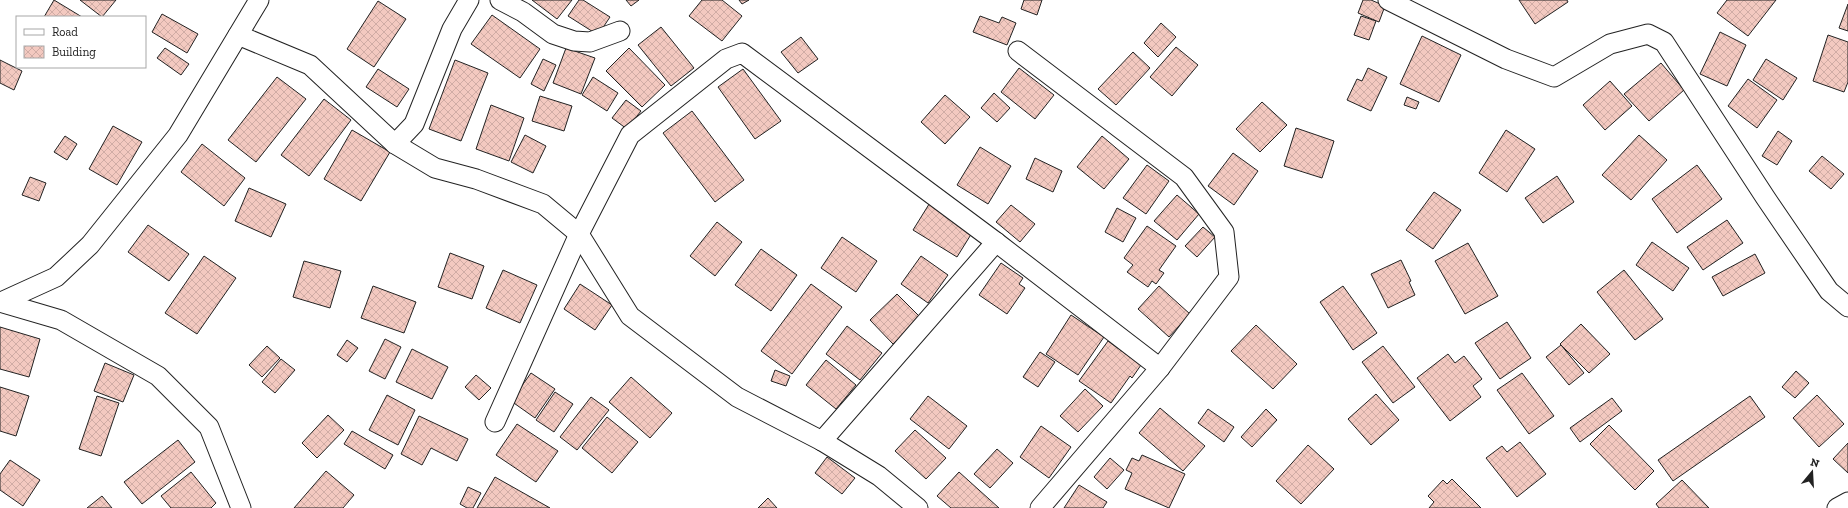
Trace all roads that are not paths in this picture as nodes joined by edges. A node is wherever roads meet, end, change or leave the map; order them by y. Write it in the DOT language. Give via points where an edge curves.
graph roads {
  1 [pos="259,0"];
  2 [pos="469,0"];
  3 [pos="500,0"];
  4 [pos="1388,0"];
  5 [pos="620,31"];
  6 [pos="238,35"];
  7 [pos="1018,51"];
  8 [pos="395,144"];
  9 [pos="579,234"];
  10 [pos="996,242"];
  11 [pos="0,302"];
  12 [pos="1848,308"];
  13 [pos="1160,368"];
  14 [pos="495,422"];
  15 [pos="822,441"];
  16 [pos="1848,502"];
  17 [pos="242,508"];
  18 [pos="918,508"];
  19 [pos="1040,508"];
  20 [pos="1837,508"];
  1 -- 6 [label="street"];
  2 -- 8 [label="street" via="452,29 414,124"];
  3 -- 5 [label="street" via="523,12 553,34 574,41 590,42"];
  4 -- 12 [label="street" via="1506,59 1554,78 1610,44 1648,34 1664,42 1829,291"];
  6 -- 8 [label="street" via="310,65"];
  6 -- 11 [label="street" via="178,135 90,244 56,277"];
  7 -- 13 [label="street" via="1184,176 1224,232 1229,276"];
  8 -- 9 [label="street" via="435,168 476,179 543,204"];
  9 -- 10 [label="street" via="630,135 726,59 742,52"];
  9 -- 14 [label="street"];
  9 -- 15 [label="street" via="630,316 737,397"];
  10 -- 13 [label="street"];
  10 -- 15 [label="street"];
  11 -- 17 [label="street" via="61,320 158,376 209,427"];
  13 -- 19 [label="street"];
  15 -- 18 [label="street" via="879,476"];
  16 -- 20 [label="street"];
}
